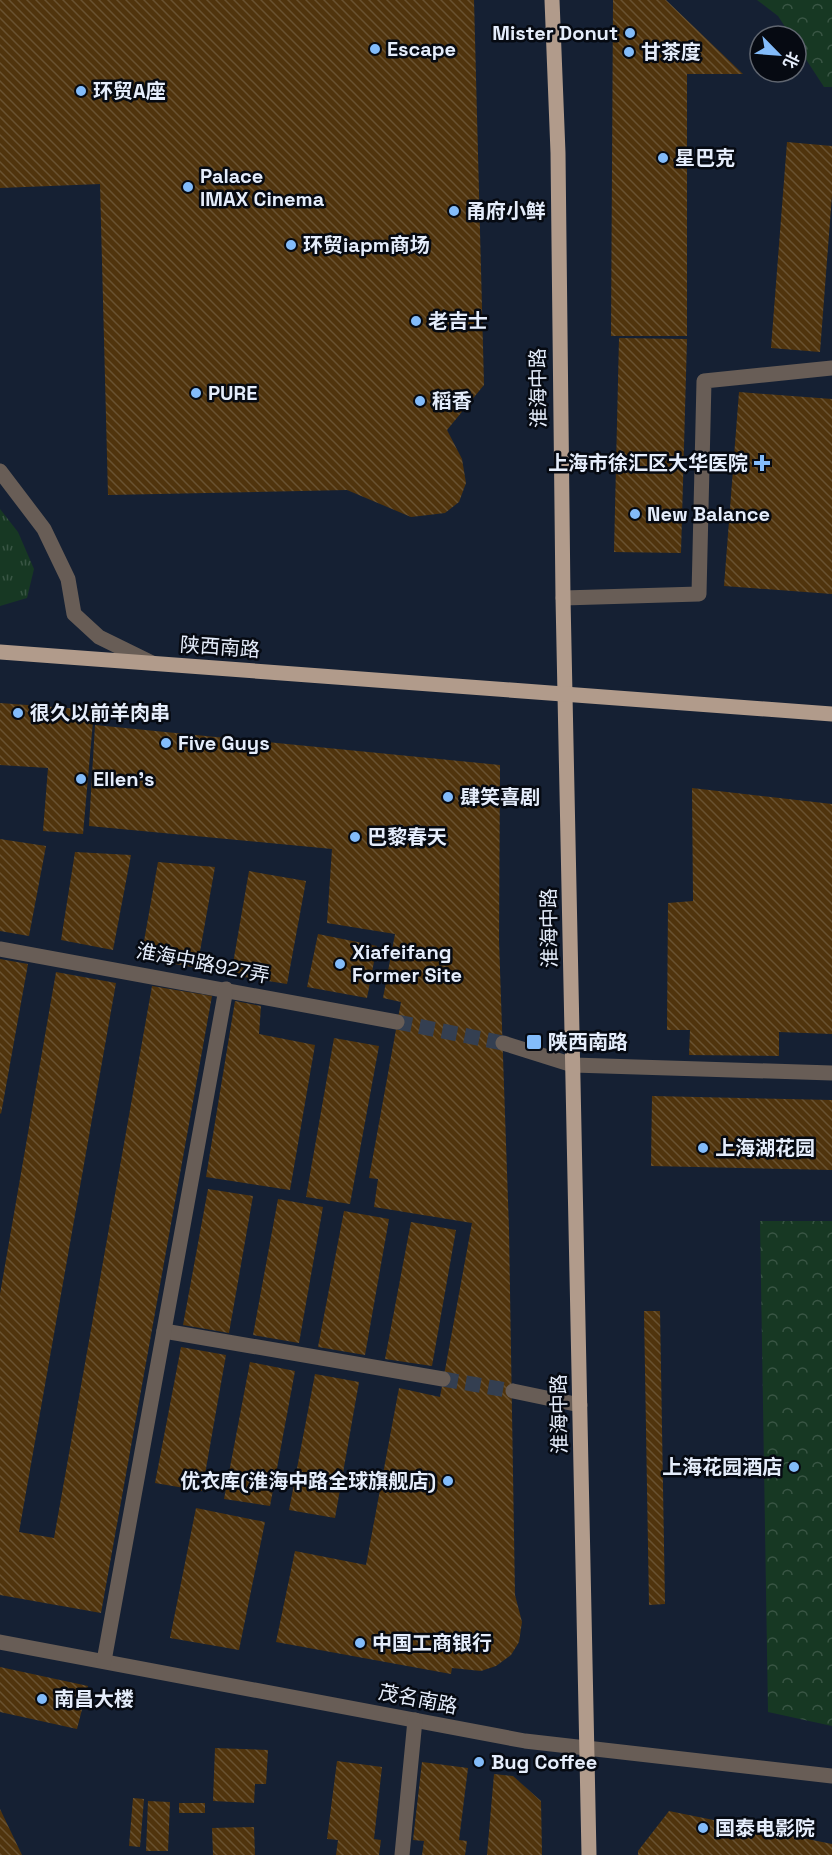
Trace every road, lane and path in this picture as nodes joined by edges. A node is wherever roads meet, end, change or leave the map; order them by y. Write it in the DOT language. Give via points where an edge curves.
graph roads {
  1 [pos="552,0"];
  2 [pos="832,368"];
  3 [pos="0,471"];
  4 [pos="563,598"];
  5 [pos="0,652"];
  6 [pos="152,663"];
  7 [pos="565,694"];
  8 [pos="832,714"];
  9 [pos="0,949"];
  10 [pos="226,989"];
  11 [pos="397,1022"];
  12 [pos="503,1043"];
  13 [pos="573,1065"];
  14 [pos="832,1072"];
  15 [pos="164,1331"];
  16 [pos="443,1379"];
  17 [pos="513,1391"];
  18 [pos="580,1405"];
  19 [pos="0,1642"];
  20 [pos="104,1661"];
  21 [pos="415,1720"];
  22 [pos="588,1748"];
  23 [pos="832,1776"];
  24 [pos="402,1855"];
  25 [pos="589,1855"];
  1 -- 4 [label="main road, 淮海中路" via="558,153"];
  2 -- 4 [label="street" via="704,381 699,594"];
  3 -- 6 [label="street" via="44,529 68,579 74,614 99,637"];
  4 -- 7 [label="main road, 淮海中路"];
  5 -- 6 [label="main road, 陕西南路"];
  6 -- 7 [label="main road, 陕西南路"];
  7 -- 8 [label="main road, 陕西南路"];
  7 -- 13 [label="main road, 淮海中路"];
  9 -- 10 [label="street, 淮海中路927弄"];
  10 -- 11 [label="street, 淮海中路927弄"];
  10 -- 15 [label="street"];
  12 -- 13 [label="street"];
  13 -- 14 [label="street"];
  13 -- 18 [label="main road, 淮海中路"];
  15 -- 16 [label="street"];
  15 -- 20 [label="street"];
  17 -- 18 [label="street"];
  18 -- 22 [label="main road, 淮海中路"];
  19 -- 20 [label="street, 茂名南路"];
  20 -- 21 [label="street, 茂名南路"];
  21 -- 22 [label="street, 茂名南路" via="525,1741"];
  21 -- 24 [label="street"];
  22 -- 23 [label="street, 茂名南路"];
  22 -- 25 [label="main road, 淮海中路"];
}
